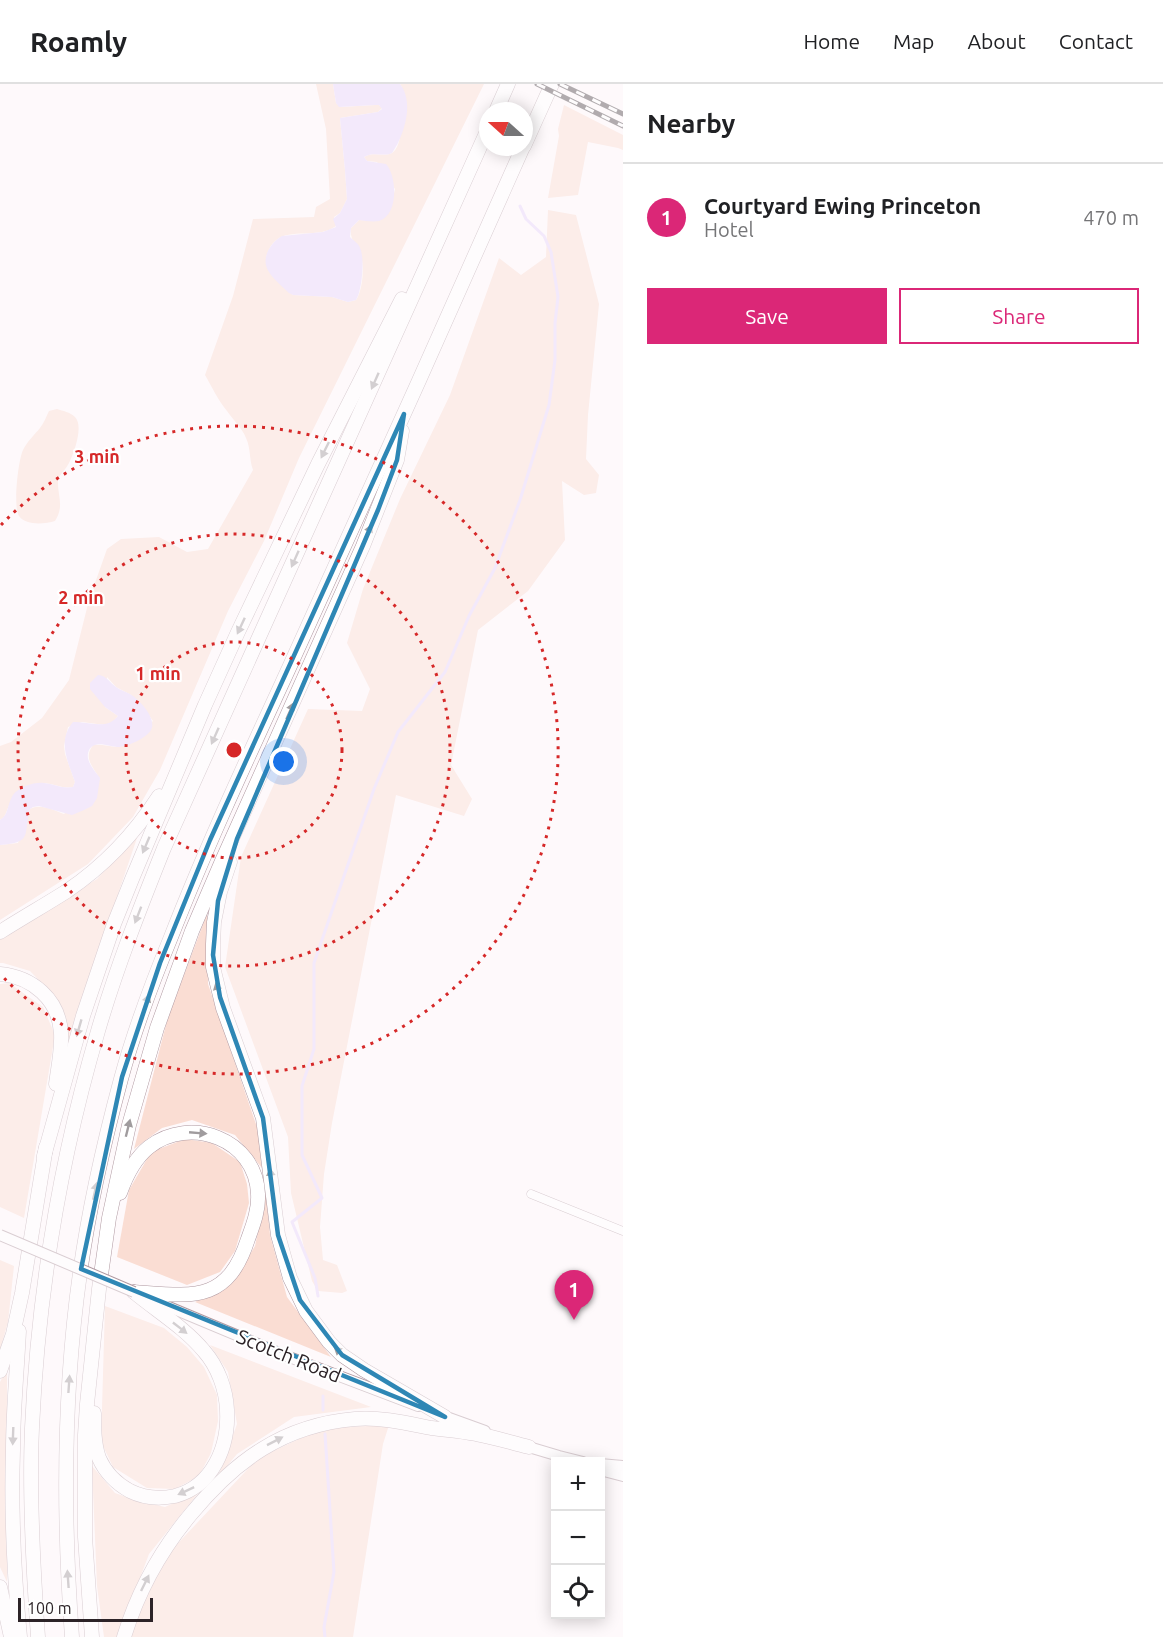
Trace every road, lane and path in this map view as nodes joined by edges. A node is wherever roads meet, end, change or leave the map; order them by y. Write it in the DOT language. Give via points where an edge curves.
graph roads {
  1 [pos="508,84"];
  2 [pos="552,84"];
  3 [pos="500,102"];
  4 [pos="533,126"];
  5 [pos="479,149"];
  6 [pos="479,151"];
  7 [pos="520,156"];
  8 [pos="404,414"];
  9 [pos="278,737"];
  10 [pos="185,752"];
  11 [pos="0,932"];
  12 [pos="0,974"];
  13 [pos="44,1156"];
  14 [pos="531,1194"];
  15 [pos="623,1231"];
  16 [pos="0,1235"];
  17 [pos="106,1247"];
  18 [pos="134,1292"];
  19 [pos="22,1293"];
  20 [pos="96,1316"];
  21 [pos="0,1371"];
  22 [pos="445,1417"];
  23 [pos="529,1447"];
  24 [pos="560,1457"];
  25 [pos="605,1464"];
  26 [pos="623,1466"];
  27 [pos="605,1471"];
  28 [pos="623,1476"];
  29 [pos="0,1587"];
  30 [pos="12,1637"];
  31 [pos="20,1637"];
  32 [pos="38,1637"];
  33 [pos="72,1637"];
  34 [pos="92,1637"];
  35 [pos="124,1637"];
  1 -- 3 [label="highway"];
  2 -- 4 [label="highway"];
  5 -- 10 [label="highway, one-way" via="322,454"];
  6 -- 32 [label="highway, one-way" via="164,848 98,1029 65,1159 40,1315 31,1470"];
  7 -- 8 [label="highway"];
  9 -- 8 [label="highway, one-way" via="382,500 397,460"];
  33 -- 8 [label="highway, one-way" via="66,1497 70,1362 88,1227 122,1077 192,882"];
  17 -- 9 [label="highway, one-way" via="121,1157 157,1028 192,930"];
  22 -- 9 [label="highway, one-way" via="359,1366 329,1342 300,1300 282,1251 263,1118 213,967 218,901 226,872"];
  10 -- 11 [label="highway" via="149,811 110,855 68,890"];
  10 -- 13 [label="highway, one-way" via="95,978"];
  12 -- 13 [label="highway" via="23,979 36,987 52,1004 60,1022 55,1096"];
  13 -- 19 [label="highway"];
  14 -- 15 [label="street"];
  16 -- 18 [label="main road, Scotch Road, bridge"];
  17 -- 18 [label="highway, one-way" via="126,1179 138,1158 155,1142 177,1134 205,1133 230,1144 248,1162 256,1182 258,1205 246,1246 232,1274 219,1285 196,1294"];
  17 -- 20 [label="highway"];
  18 -- 20 [label="highway, one-way" via="205,1351 223,1387 227,1414 223,1448 210,1473 188,1491 167,1497 141,1495 121,1485 103,1466 94,1425"];
  18 -- 22 [label="main road, Scotch Road"];
  19 -- 21 [label="highway"];
  19 -- 31 [label="highway, one-way" via="13,1450 13,1543"];
  20 -- 34 [label="highway" via="85,1445 85,1547"];
  22 -- 23 [label="main road, Scotch Road"];
  23 -- 24 [label="main road, Scotch Road"];
  35 -- 23 [label="highway, one-way" via="146,1579 176,1533 228,1473 254,1453 290,1434 355,1419 392,1420"];
  25 -- 26 [label="main road"];
  27 -- 28 [label="main road"];
  29 -- 30 [label="highway"];
}
